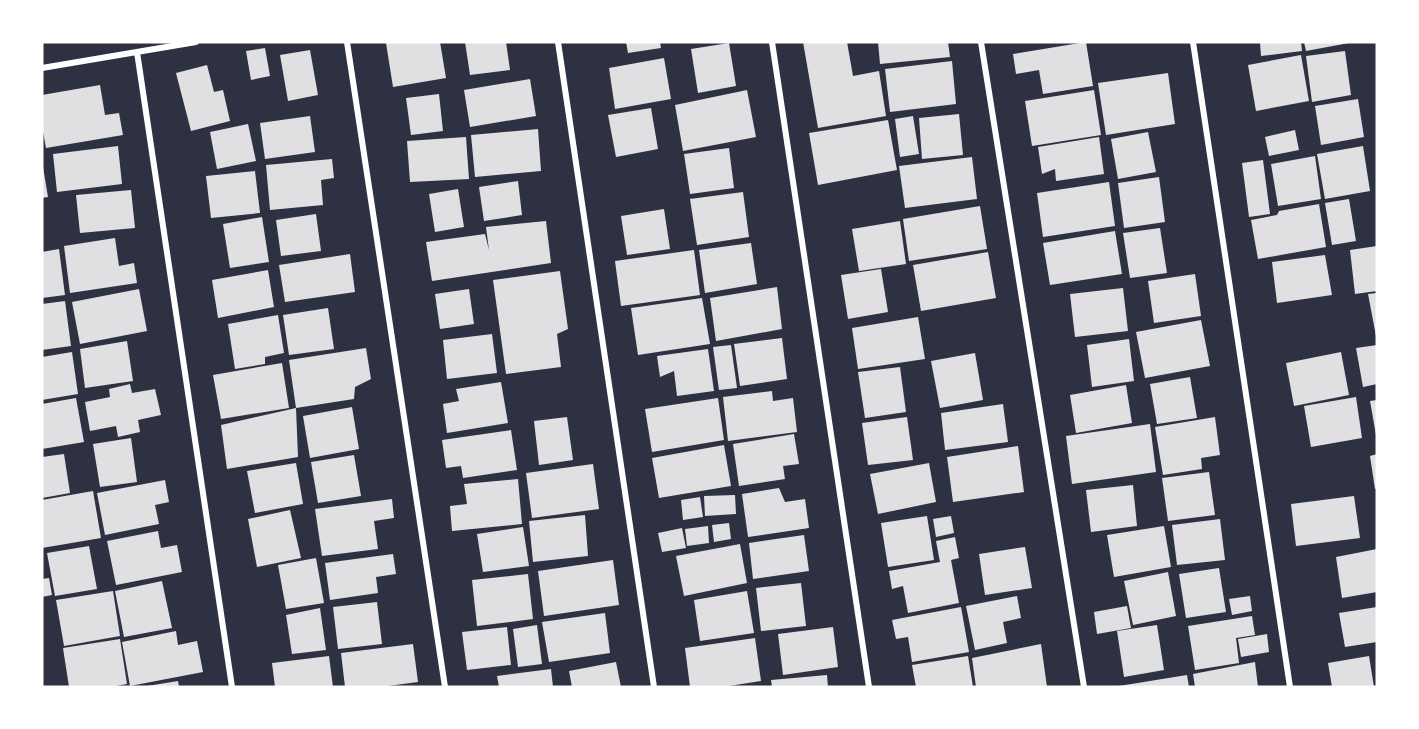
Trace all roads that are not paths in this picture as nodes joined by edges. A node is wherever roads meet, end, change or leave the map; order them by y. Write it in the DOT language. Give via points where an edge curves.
graph roads {
  1 [pos="196,42"];
  2 [pos="347,42"];
  3 [pos="558,42"];
  4 [pos="772,42"];
  5 [pos="981,42"];
  6 [pos="1193,42"];
  7 [pos="137,52"];
  8 [pos="42,68"];
  9 [pos="232,687"];
  10 [pos="445,687"];
  11 [pos="654,687"];
  12 [pos="869,687"];
  13 [pos="1084,687"];
  14 [pos="1290,687"];
  1 -- 7 [label="street"];
  2 -- 10 [label="street"];
  3 -- 11 [label="street"];
  4 -- 12 [label="street"];
  5 -- 13 [label="street"];
  6 -- 14 [label="street"];
  7 -- 8 [label="street"];
  7 -- 9 [label="street"];
}
